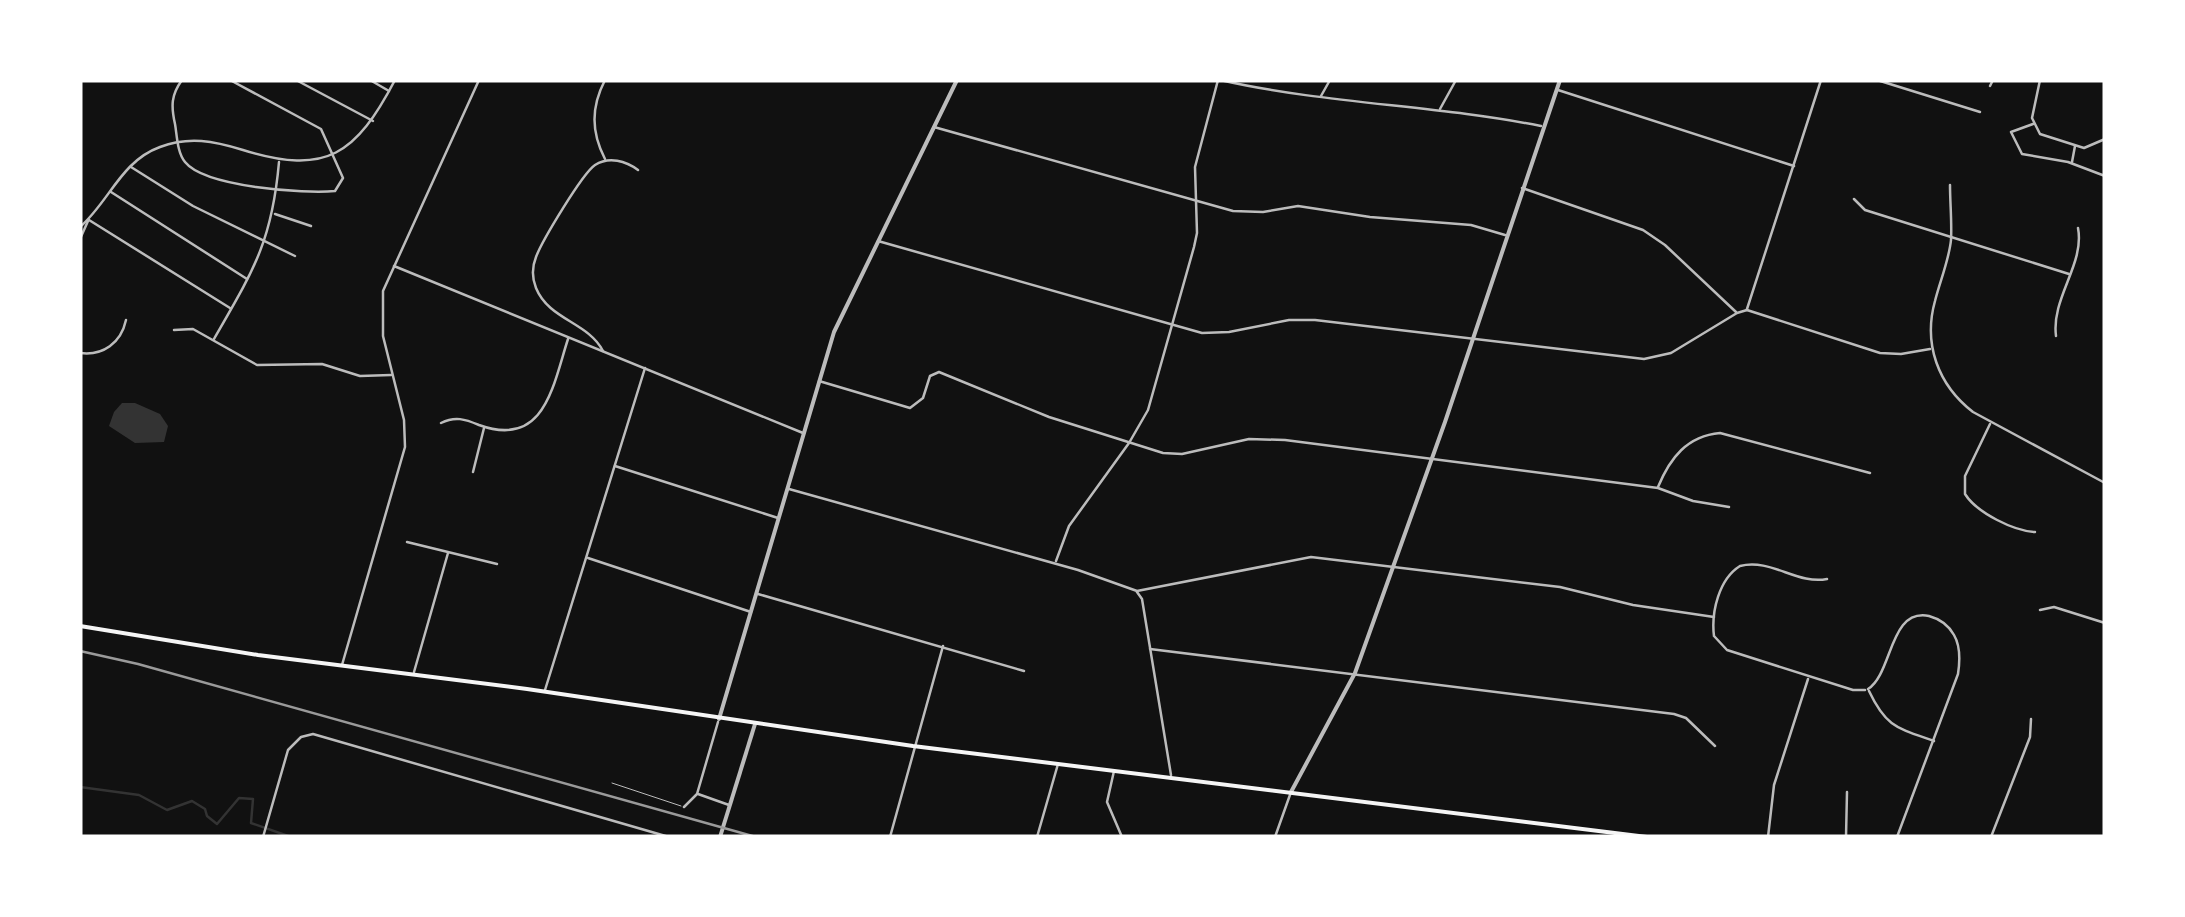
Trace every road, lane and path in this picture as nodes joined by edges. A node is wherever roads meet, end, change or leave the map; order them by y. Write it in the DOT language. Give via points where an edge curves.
graph roads {
  1 [pos="182,80"];
  2 [pos="230,80"];
  3 [pos="296,80"];
  4 [pos="370,80"];
  5 [pos="395,80"];
  6 [pos="478,80"];
  7 [pos="605,80"];
  8 [pos="958,80"];
  9 [pos="1219,80"];
  10 [pos="1330,80"];
  11 [pos="1456,80"];
  12 [pos="1560,80"];
  13 [pos="1821,80"];
  14 [pos="1877,80"];
  15 [pos="1993,80"];
  16 [pos="2040,80"];
  17 [pos="1990,86"];
  18 [pos="1557,90"];
  19 [pos="390,91"];
  20 [pos="1320,97"];
  21 [pos="1439,110"];
  22 [pos="1980,112"];
  23 [pos="373,121"];
  24 [pos="2033,124"];
  25 [pos="1543,126"];
  26 [pos="934,127"];
  27 [pos="2105,139"];
  28 [pos="178,142"];
  29 [pos="2076,146"];
  30 [pos="332,153"];
  31 [pos="280,160"];
  32 [pos="605,160"];
  33 [pos="2072,163"];
  34 [pos="130,166"];
  35 [pos="1794,166"];
  36 [pos="638,170"];
  37 [pos="2105,176"];
  38 [pos="1950,185"];
  39 [pos="277,188"];
  40 [pos="1522,188"];
  41 [pos="109,191"];
  42 [pos="1854,199"];
  43 [pos="1196,203"];
  44 [pos="274,214"];
  45 [pos="89,220"];
  46 [pos="311,226"];
  47 [pos="80,227"];
  48 [pos="2078,228"];
  49 [pos="1506,235"];
  50 [pos="1951,238"];
  51 [pos="80,239"];
  52 [pos="878,241"];
  53 [pos="266,244"];
  54 [pos="294,256"];
  55 [pos="392,266"];
  56 [pos="2069,274"];
  57 [pos="248,280"];
  58 [pos="232,308"];
  59 [pos="1746,310"];
  60 [pos="1737,312"];
  61 [pos="126,320"];
  62 [pos="1172,325"];
  63 [pos="174,330"];
  64 [pos="2056,336"];
  65 [pos="568,338"];
  66 [pos="1472,339"];
  67 [pos="213,340"];
  68 [pos="1932,348"];
  69 [pos="604,351"];
  70 [pos="80,353"];
  71 [pos="645,368"];
  72 [pos="393,375"];
  73 [pos="820,381"];
  74 [pos="441,423"];
  75 [pos="1990,423"];
  76 [pos="485,427"];
  77 [pos="804,434"];
  78 [pos="1129,443"];
  79 [pos="1432,459"];
  80 [pos="615,466"];
  81 [pos="473,472"];
  82 [pos="1870,473"];
  83 [pos="2105,483"];
  84 [pos="1658,488"];
  85 [pos="788,489"];
  86 [pos="1729,507"];
  87 [pos="780,518"];
  88 [pos="2035,532"];
  89 [pos="408,542"];
  90 [pos="448,553"];
  91 [pos="586,558"];
  92 [pos="1056,563"];
  93 [pos="498,564"];
  94 [pos="1393,566"];
  95 [pos="1827,579"];
  96 [pos="1137,591"];
  97 [pos="758,594"];
  98 [pos="2040,610"];
  99 [pos="752,613"];
  100 [pos="1714,617"];
  101 [pos="2105,623"];
  102 [pos="80,626"];
  103 [pos="943,646"];
  104 [pos="1150,649"];
  105 [pos="342,666"];
  106 [pos="1024,670"];
  107 [pos="1355,673"];
  108 [pos="414,675"];
  109 [pos="1809,676"];
  110 [pos="1868,690"];
  111 [pos="544,692"];
  112 [pos="719,719"];
  113 [pos="2031,719"];
  114 [pos="755,724"];
  115 [pos="1934,740"];
  116 [pos="913,746"];
  117 [pos="1715,746"];
  118 [pos="1058,762"];
  119 [pos="1114,770"];
  120 [pos="1171,776"];
  121 [pos="612,784"];
  122 [pos="1291,792"];
  123 [pos="1847,792"];
  124 [pos="697,794"];
  125 [pos="730,805"];
  126 [pos="684,807"];
  127 [pos="1574,827"];
  128 [pos="264,835"];
  129 [pos="669,837"];
  130 [pos="720,837"];
  131 [pos="890,837"];
  132 [pos="1038,837"];
  133 [pos="1122,837"];
  134 [pos="1275,837"];
  135 [pos="1573,837"];
  136 [pos="1647,837"];
  137 [pos="1768,837"];
  138 [pos="1846,837"];
  139 [pos="1897,837"];
  140 [pos="1991,837"];
  1 -- 28 [label="street" via="172,100"];
  2 -- 30 [label="street" via="321,129"];
  3 -- 23 [label="street"];
  4 -- 19 [label="street"];
  5 -- 19 [label="street"];
  6 -- 55 [label="street"];
  7 -- 32 [label="street" via="594,118"];
  8 -- 26 [label="street"];
  9 -- 20 [label="street"];
  9 -- 43 [label="street" via="1195,167"];
  10 -- 20 [label="street"];
  11 -- 21 [label="street"];
  12 -- 18 [label="street"];
  13 -- 35 [label="street"];
  14 -- 22 [label="street"];
  15 -- 17 [label="street"];
  16 -- 24 [label="street"];
  18 -- 25 [label="street"];
  18 -- 35 [label="street"];
  19 -- 23 [label="street"];
  20 -- 21 [label="street"];
  21 -- 25 [label="street"];
  23 -- 30 [label="street"];
  24 -- 29 [label="street" via="2049,140"];
  24 -- 33 [label="street" via="2012,132 2019,151"];
  25 -- 40 [label="street"];
  26 -- 43 [label="street"];
  26 -- 52 [label="street"];
  27 -- 29 [label="street"];
  28 -- 31 [label="street" via="206,141"];
  28 -- 34 [label="street"];
  28 -- 39 [label="street" via="186,163 204,174"];
  29 -- 33 [label="street"];
  30 -- 31 [label="street" via="308,162"];
  30 -- 39 [label="street" via="342,178 336,191"];
  31 -- 39 [label="street"];
  32 -- 36 [label="street"];
  32 -- 69 [label="street" via="572,194 539,250 533,275 548,305 593,334"];
  33 -- 37 [label="street"];
  34 -- 41 [label="street"];
  34 -- 53 [label="street"];
  35 -- 59 [label="street"];
  38 -- 50 [label="street"];
  39 -- 44 [label="street"];
  40 -- 49 [label="street"];
  40 -- 60 [label="street" via="1644,230"];
  41 -- 45 [label="street"];
  41 -- 57 [label="street"];
  42 -- 50 [label="street" via="1865,210"];
  43 -- 49 [label="street" via="1248,212 1298,206 1472,225"];
  43 -- 62 [label="street" via="1197,233"];
  44 -- 46 [label="street"];
  44 -- 53 [label="street"];
  45 -- 47 [label="street"];
  45 -- 51 [label="street"];
  45 -- 58 [label="street"];
  48 -- 56 [label="street"];
  49 -- 66 [label="street"];
  50 -- 56 [label="street"];
  50 -- 68 [label="street" via="1932,313"];
  52 -- 62 [label="street"];
  52 -- 73 [label="street" via="843,310"];
  53 -- 54 [label="street"];
  53 -- 57 [label="street"];
  55 -- 65 [label="street"];
  55 -- 72 [label="street" via="381,318"];
  56 -- 64 [label="street"];
  57 -- 58 [label="street"];
  58 -- 67 [label="street"];
  59 -- 60 [label="street"];
  59 -- 68 [label="street" via="1880,353"];
  60 -- 66 [label="street" via="1671,353 1644,359"];
  61 -- 70 [label="street" via="114,344"];
  62 -- 66 [label="street" via="1212,334 1315,320"];
  62 -- 78 [label="street" via="1148,410"];
  63 -- 67 [label="street" via="193,329"];
  65 -- 69 [label="street"];
  65 -- 76 [label="street" via="540,414 518,428"];
  66 -- 79 [label="street"];
  67 -- 72 [label="street" via="258,365 322,364 360,376"];
  68 -- 75 [label="street" via="1947,386"];
  69 -- 71 [label="street"];
  71 -- 77 [label="street"];
  71 -- 80 [label="street"];
  72 -- 105 [label="street" via="405,446"];
  73 -- 77 [label="street"];
  73 -- 78 [label="street" via="904,409 920,402 930,376 939,372"];
  74 -- 76 [label="street" via="458,418"];
  75 -- 83 [label="street"];
  75 -- 88 [label="street" via="1965,476 1966,494 1979,509"];
  76 -- 81 [label="street"];
  77 -- 85 [label="street"];
  78 -- 79 [label="street" via="1173,454 1268,438"];
  78 -- 92 [label="street" via="1069,526"];
  79 -- 84 [label="street"];
  79 -- 94 [label="street"];
  80 -- 87 [label="street"];
  80 -- 91 [label="street"];
  82 -- 84 [label="street" via="1720,433 1685,445"];
  84 -- 86 [label="street"];
  85 -- 87 [label="street"];
  85 -- 92 [label="street"];
  87 -- 97 [label="street"];
  89 -- 90 [label="street"];
  90 -- 93 [label="street"];
  90 -- 108 [label="street"];
  91 -- 99 [label="street"];
  91 -- 111 [label="street"];
  92 -- 96 [label="street"];
  94 -- 96 [label="street" via="1298,558"];
  94 -- 100 [label="street" via="1576,590"];
  94 -- 107 [label="street"];
  95 -- 100 [label="street" via="1740,566 1725,580"];
  96 -- 104 [label="street"];
  97 -- 99 [label="street"];
  97 -- 103 [label="street"];
  98 -- 101 [label="street" via="2054,607"];
  99 -- 112 [label="street"];
  100 -- 109 [label="street" via="1714,636 1727,650"];
  102 -- 105 [label="main road"];
  103 -- 106 [label="street"];
  103 -- 116 [label="street"];
  104 -- 107 [label="street"];
  104 -- 120 [label="street"];
  105 -- 108 [label="main road"];
  107 -- 117 [label="street" via="1674,714"];
  107 -- 122 [label="street"];
  108 -- 111 [label="main road"];
  109 -- 110 [label="street"];
  109 -- 137 [label="street" via="1774,785"];
  110 -- 115 [label="street" via="1889,724"];
  110 -- 115 [label="street" via="1904,624 1921,616 1941,621 1956,638 1960,665"];
  111 -- 112 [label="main road"];
  112 -- 114 [label="main road"];
  112 -- 124 [label="street"];
  113 -- 140 [label="street"];
  114 -- 116 [label="main road"];
  114 -- 125 [label="street"];
  115 -- 139 [label="street"];
  116 -- 118 [label="main road"];
  116 -- 131 [label="street"];
  118 -- 119 [label="main road"];
  118 -- 132 [label="street"];
  119 -- 120 [label="main road"];
  119 -- 133 [label="street" via="1106,802"];
  120 -- 122 [label="main road"];
  121 -- 126 [label="lane"];
  122 -- 127 [label="main road"];
  122 -- 134 [label="street"];
  123 -- 138 [label="street"];
  124 -- 125 [label="street"];
  124 -- 126 [label="street"];
  125 -- 130 [label="street"];
  127 -- 135 [label="street"];
  127 -- 136 [label="main road"];
  128 -- 129 [label="street" via="288,750 301,736 314,734"];
}
